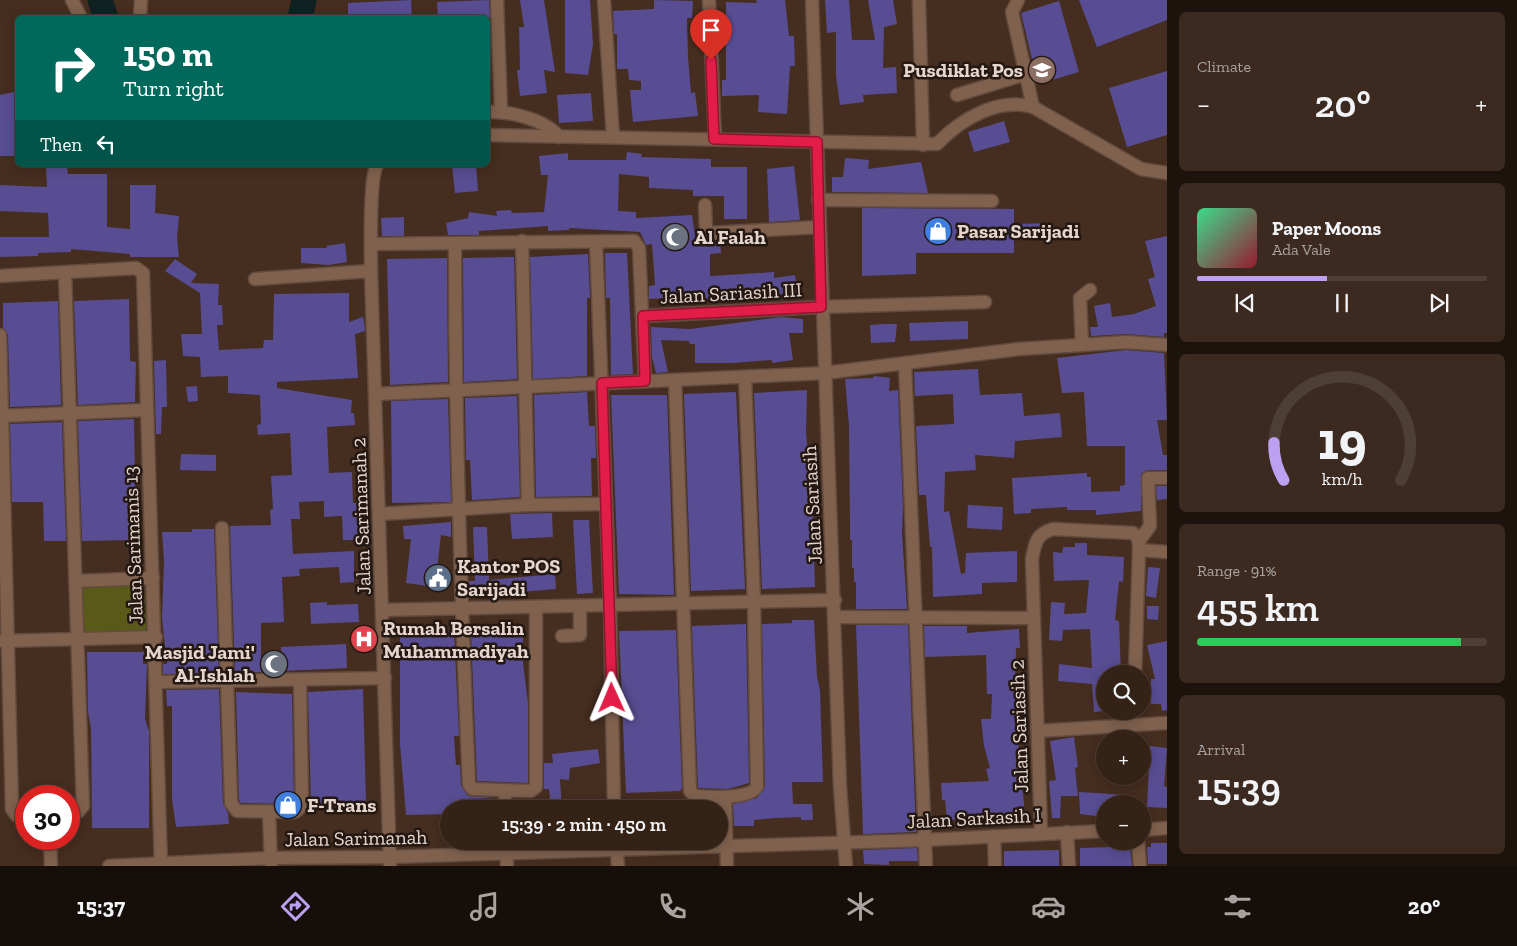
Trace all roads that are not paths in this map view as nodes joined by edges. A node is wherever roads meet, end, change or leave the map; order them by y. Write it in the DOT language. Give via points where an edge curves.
graph roads {
  1 [pos="72,0"];
  2 [pos="140,0"];
  3 [pos="497,0"];
  4 [pos="604,0"];
  5 [pos="709,0"];
  6 [pos="812,0"];
  7 [pos="919,0"];
  8 [pos="1018,0"];
  9 [pos="80,15"];
  10 [pos="140,15"];
  11 [pos="1026,74"];
  12 [pos="957,95"];
  13 [pos="1033,107"];
  14 [pos="501,111"];
  15 [pos="490,112"];
  16 [pos="490,135"];
  17 [pos="559,137"];
  18 [pos="613,137"];
  19 [pos="714,139"];
  20 [pos="817,142"];
  21 [pos="923,145"];
  22 [pos="376,167"];
  23 [pos="1167,173"];
  24 [pos="818,200"];
  25 [pos="992,201"];
  26 [pos="705,205"];
  27 [pos="819,227"];
  28 [pos="522,241"];
  29 [pos="596,242"];
  30 [pos="372,244"];
  31 [pos="455,244"];
  32 [pos="371,271"];
  33 [pos="64,273"];
  34 [pos="0,276"];
  35 [pos="255,279"];
  36 [pos="1090,290"];
  37 [pos="985,302"];
  38 [pos="821,307"];
  39 [pos="643,316"];
  40 [pos="0,335"];
  41 [pos="1082,345"];
  42 [pos="1167,345"];
  43 [pos="905,363"];
  44 [pos="825,373"];
  45 [pos="745,377"];
  46 [pos="675,380"];
  47 [pos="645,381"];
  48 [pos="602,383"];
  49 [pos="524,386"];
  50 [pos="455,390"];
  51 [pos="376,394"];
  52 [pos="146,410"];
  53 [pos="70,413"];
  54 [pos="1,416"];
  55 [pos="1167,478"];
  56 [pos="606,504"];
  57 [pos="528,505"];
  58 [pos="459,508"];
  59 [pos="380,514"];
  60 [pos="222,528"];
  61 [pos="1139,546"];
  62 [pos="1167,552"];
  63 [pos="153,578"];
  64 [pos="77,581"];
  65 [pos="835,600"];
  66 [pos="754,601"];
  67 [pos="682,604"];
  68 [pos="580,606"];
  69 [pos="610,606"];
  70 [pos="536,608"];
  71 [pos="461,609"];
  72 [pos="383,610"];
  73 [pos="835,617"];
  74 [pos="917,618"];
  75 [pos="1034,618"];
  76 [pos="562,636"];
  77 [pos="156,637"];
  78 [pos="77,640"];
  79 [pos="5,641"];
  80 [pos="1134,665"];
  81 [pos="385,678"];
  82 [pos="300,680"];
  83 [pos="226,681"];
  84 [pos="157,682"];
  85 [pos="1113,720"];
  86 [pos="1151,720"];
  87 [pos="1167,722"];
  88 [pos="1038,731"];
  89 [pos="505,790"];
  90 [pos="725,797"];
  91 [pos="505,800"];
  92 [pos="614,800"];
  93 [pos="80,810"];
  94 [pos="269,813"];
  95 [pos="15,814"];
  96 [pos="1167,828"];
  97 [pos="1151,829"];
  98 [pos="1096,831"];
  99 [pos="1067,832"];
  100 [pos="1041,833"];
  101 [pos="994,836"];
  102 [pos="925,840"];
  103 [pos="845,842"];
  104 [pos="728,846"];
  105 [pos="50,850"];
  106 [pos="548,850"];
  107 [pos="616,850"];
  108 [pos="725,850"];
  109 [pos="1139,850"];
  110 [pos="507,853"];
  111 [pos="271,862"];
  112 [pos="390,862"];
  113 [pos="161,865"];
  114 [pos="51,866"];
  115 [pos="109,866"];
  116 [pos="618,866"];
  117 [pos="727,866"];
  118 [pos="846,866"];
  119 [pos="926,866"];
  120 [pos="995,866"];
  121 [pos="1069,866"];
  122 [pos="1140,866"];
  1 -- 9 [label="street"];
  2 -- 10 [label="street"];
  3 -- 14 [label="street"];
  4 -- 18 [label="street"];
  5 -- 19 [label="street"];
  6 -- 20 [label="street, Jalan Sariasih"];
  7 -- 21 [label="street"];
  8 -- 11 [label="street" via="1012,12"];
  11 -- 12 [label="street"];
  11 -- 13 [label="street"];
  13 -- 21 [label="street" via="1020,103 980,112 950,131 937,144"];
  13 -- 23 [label="street" via="1141,169"];
  14 -- 15 [label="street"];
  14 -- 17 [label="street" via="546,125"];
  16 -- 17 [label="street"];
  17 -- 18 [label="street"];
  18 -- 19 [label="street"];
  19 -- 20 [label="street"];
  20 -- 21 [label="street"];
  20 -- 24 [label="street, Jalan Sariasih"];
  22 -- 30 [label="street, Jalan Sarimanah 2"];
  24 -- 25 [label="street"];
  24 -- 27 [label="street, Jalan Sariasih"];
  26 -- 27 [label="street" via="706,229 710,233"];
  27 -- 38 [label="street, Jalan Sariasih"];
  28 -- 29 [label="street"];
  28 -- 31 [label="street"];
  28 -- 49 [label="street"];
  29 -- 39 [label="street" via="632,241 638,245"];
  29 -- 48 [label="street"];
  30 -- 31 [label="street"];
  30 -- 32 [label="street, Jalan Sarimanah 2"];
  31 -- 50 [label="street"];
  32 -- 35 [label="street"];
  32 -- 51 [label="street, Jalan Sarimanah 2"];
  33 -- 34 [label="street"];
  33 -- 52 [label="street, Jalan Sarimanis 13" via="136,268 142,271"];
  33 -- 53 [label="street"];
  36 -- 41 [label="street" via="1080,298"];
  37 -- 38 [label="street, Jalan Sariasih III"];
  38 -- 39 [label="street, Jalan Sariasih III"];
  38 -- 44 [label="street, Jalan Sariasih"];
  39 -- 47 [label="street"];
  40 -- 54 [label="street"];
  41 -- 42 [label="street" via="1126,342"];
  41 -- 43 [label="street"];
  43 -- 44 [label="street"];
  43 -- 74 [label="street"];
  44 -- 45 [label="street"];
  44 -- 65 [label="street, Jalan Sariasih"];
  45 -- 46 [label="street"];
  45 -- 66 [label="street"];
  46 -- 47 [label="street"];
  46 -- 67 [label="street"];
  47 -- 48 [label="street"];
  48 -- 49 [label="street"];
  48 -- 56 [label="street"];
  49 -- 50 [label="street"];
  49 -- 57 [label="street"];
  50 -- 51 [label="street"];
  50 -- 58 [label="street"];
  51 -- 59 [label="street, Jalan Sarimanah 2"];
  52 -- 53 [label="street"];
  52 -- 63 [label="street, Jalan Sarimanis 13"];
  53 -- 54 [label="street"];
  53 -- 64 [label="street"];
  54 -- 79 [label="street"];
  55 -- 61 [label="street" via="1148,478 1150,526"];
  56 -- 57 [label="street"];
  56 -- 69 [label="street"];
  57 -- 58 [label="street"];
  58 -- 59 [label="street"];
  58 -- 71 [label="street"];
  59 -- 72 [label="street, Jalan Sarimanah 2"];
  60 -- 83 [label="street"];
  61 -- 62 [label="street"];
  61 -- 75 [label="street, Jalan Sariasih 2" via="1133,533 1053,529 1044,532 1035,543 1032,560"];
  61 -- 80 [label="street"];
  63 -- 64 [label="street"];
  63 -- 77 [label="street, Jalan Sarimanis 13"];
  64 -- 78 [label="street"];
  65 -- 66 [label="street"];
  65 -- 73 [label="street, Jalan Sariasih"];
  66 -- 67 [label="street"];
  66 -- 90 [label="street" via="757,786 751,793"];
  67 -- 69 [label="street"];
  67 -- 90 [label="street" via="690,791 695,796"];
  68 -- 69 [label="street"];
  68 -- 70 [label="street"];
  68 -- 76 [label="street" via="580,635"];
  69 -- 92 [label="street"];
  70 -- 71 [label="street"];
  70 -- 89 [label="street" via="537,785 533,791"];
  71 -- 72 [label="street"];
  71 -- 89 [label="street" via="469,786 474,790"];
  72 -- 81 [label="street, Jalan Sarimanah 2"];
  73 -- 74 [label="street"];
  73 -- 103 [label="street, Jalan Sariasih" via="840,787"];
  74 -- 75 [label="street"];
  74 -- 102 [label="street"];
  75 -- 88 [label="street, Jalan Sariasih 2"];
  77 -- 78 [label="street"];
  77 -- 84 [label="street, Jalan Sarimanis 13"];
  78 -- 79 [label="street"];
  78 -- 93 [label="street" via="83,806"];
  79 -- 95 [label="street" via="12,809"];
  81 -- 82 [label="street"];
  81 -- 112 [label="street, Jalan Sarimanah 2"];
  82 -- 83 [label="street"];
  82 -- 94 [label="street" via="302,806 295,812"];
  83 -- 84 [label="street"];
  83 -- 94 [label="street" via="231,803 237,811"];
  84 -- 113 [label="street, Jalan Sarimanis 13"];
  85 -- 88 [label="street"];
  86 -- 87 [label="street"];
  88 -- 100 [label="street, Jalan Sariasih 2"];
  89 -- 91 [label="street"];
  94 -- 111 [label="street"];
  96 -- 97 [label="street"];
  98 -- 99 [label="street, Jalan Sarkasih I"];
  99 -- 100 [label="street, Jalan Sarkasih I"];
  99 -- 121 [label="street"];
  100 -- 101 [label="street, Jalan Sarkasih I"];
  101 -- 102 [label="street, Jalan Sarkasih I"];
  101 -- 120 [label="street"];
  102 -- 103 [label="street, Jalan Sarkasih I"];
  102 -- 119 [label="street"];
  103 -- 104 [label="street, Jalan Sarimanah"];
  103 -- 118 [label="street, Jalan Sariasih"];
  105 -- 114 [label="street"];
  106 -- 110 [label="street, Jalan Sarimanah"];
  107 -- 116 [label="street"];
  108 -- 117 [label="street"];
  109 -- 122 [label="street"];
  110 -- 112 [label="street, Jalan Sarimanah"];
  111 -- 112 [label="street, Jalan Sarimanah"];
  111 -- 113 [label="street, Jalan Sarimanah"];
  113 -- 115 [label="street, Jalan Sarimanah"];
}
